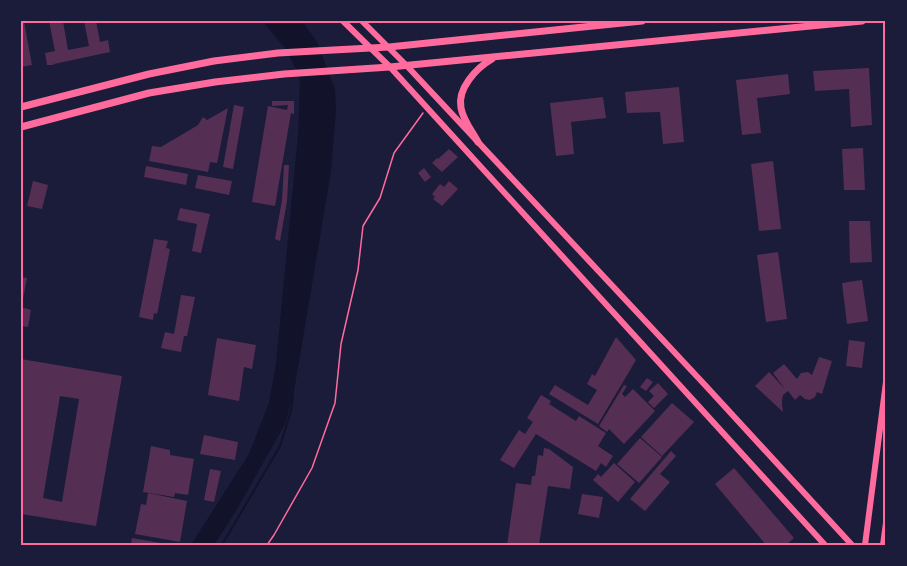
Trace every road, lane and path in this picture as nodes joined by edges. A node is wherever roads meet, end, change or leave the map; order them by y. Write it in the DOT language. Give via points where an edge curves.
graph roads {
  1 [pos="343,21"];
  2 [pos="362,21"];
  3 [pos="642,21"];
  4 [pos="862,21"];
  5 [pos="389,47"];
  6 [pos="371,48"];
  7 [pos="495,57"];
  8 [pos="407,66"];
  9 [pos="390,68"];
  10 [pos="21,107"];
  11 [pos="426,107"];
  12 [pos="21,127"];
  13 [pos="478,142"];
  14 [pos="886,382"];
  15 [pos="886,523"];
  16 [pos="267,545"];
  17 [pos="825,545"];
  18 [pos="852,545"];
  19 [pos="865,545"];
  20 [pos="883,545"];
  1 -- 6 [label="main road"];
  2 -- 5 [label="main road"];
  3 -- 5 [label="main road"];
  4 -- 7 [label="main road"];
  5 -- 6 [label="main road"];
  5 -- 8 [label="main road"];
  6 -- 9 [label="main road"];
  6 -- 10 [label="main road" via="214,61"];
  7 -- 8 [label="main road"];
  7 -- 13 [label="main road" via="476,71 460,101"];
  8 -- 9 [label="main road"];
  8 -- 13 [label="main road"];
  9 -- 11 [label="main road"];
  9 -- 12 [label="main road" via="215,82 149,93"];
  11 -- 16 [label="path" via="394,153 380,198 363,226 358,270 341,344 335,403 312,468"];
  11 -- 17 [label="main road"];
  13 -- 18 [label="main road"];
  14 -- 19 [label="main road"];
  15 -- 20 [label="main road"];
}
